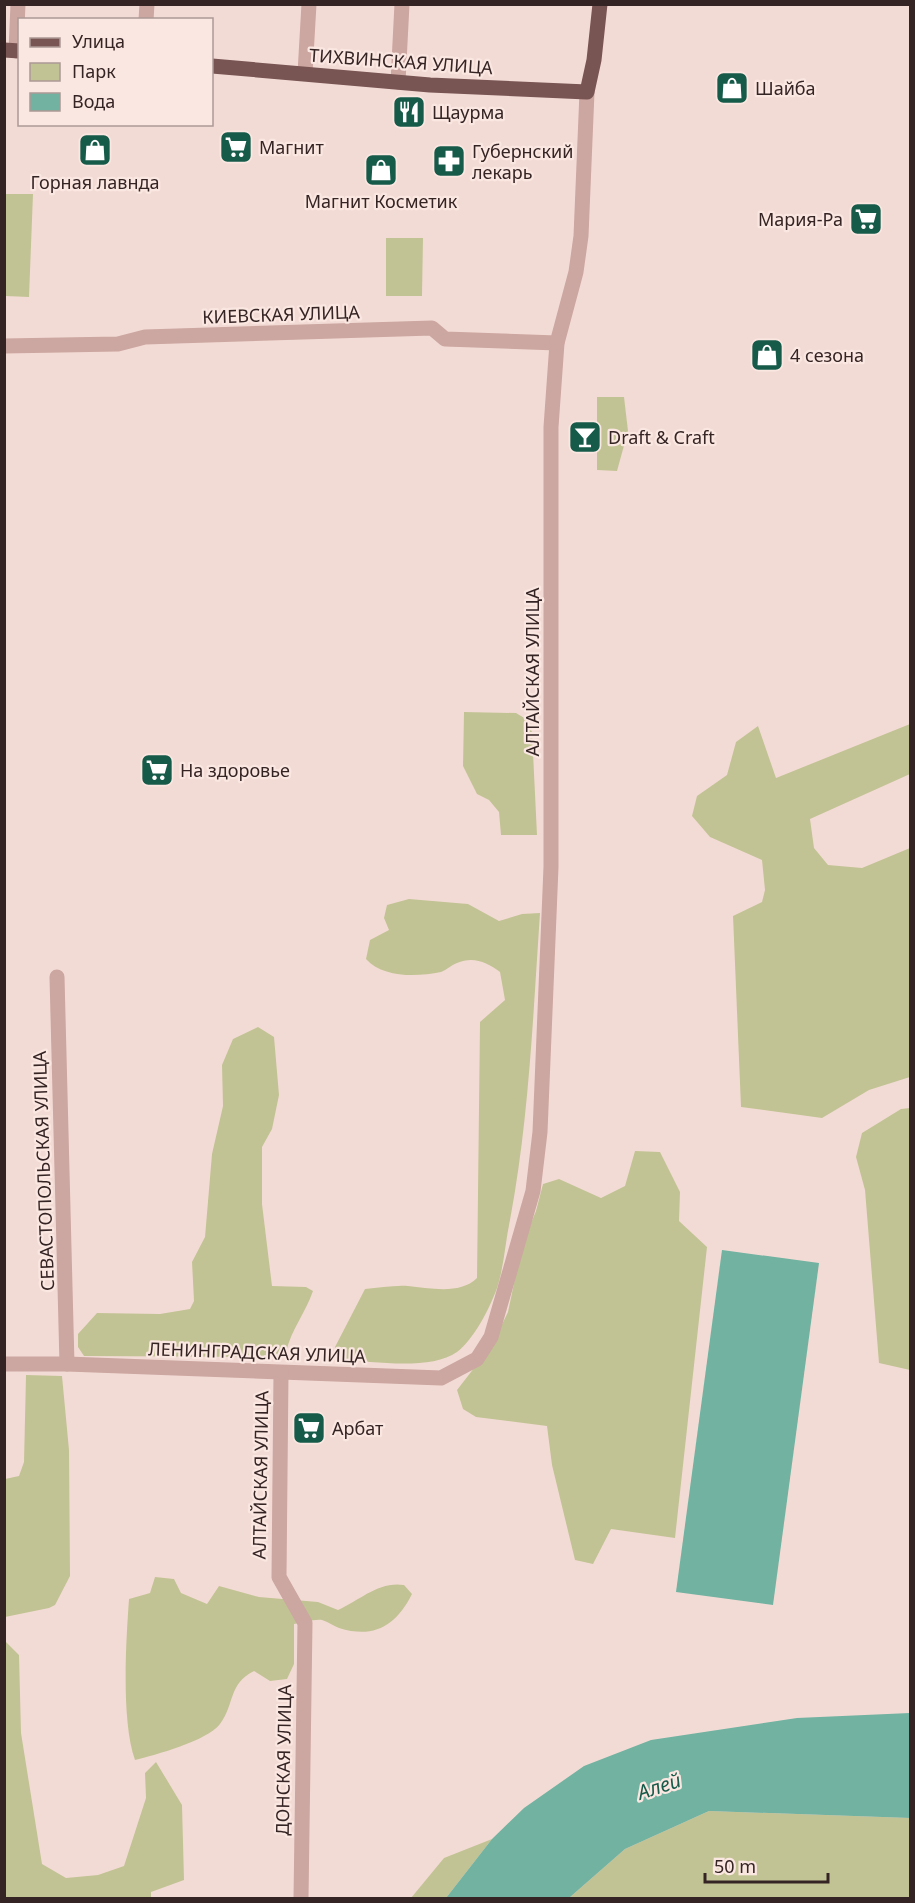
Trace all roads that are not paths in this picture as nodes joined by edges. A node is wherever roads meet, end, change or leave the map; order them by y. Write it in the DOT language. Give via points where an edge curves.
graph roads {
  1 [pos="18,4"];
  2 [pos="309,4"];
  3 [pos="402,4"];
  4 [pos="600,4"];
  5 [pos="13,51"];
  6 [pos="213,66"];
  7 [pos="305,74"];
  8 [pos="398,82"];
  9 [pos="587,92"];
  10 [pos="557,343"];
  11 [pos="4,346"];
  12 [pos="57,977"];
  13 [pos="491,1337"];
  14 [pos="4,1364"];
  15 [pos="68,1364"];
  16 [pos="281,1373"];
  17 [pos="305,1623"];
  18 [pos="301,1899"];
  1 -- 5 [label="street"];
  2 -- 7 [label="street"];
  3 -- 8 [label="street"];
  4 -- 9 [label="main road, АЛТАЙСКАЯ УЛИЦА"];
  6 -- 7 [label="main road, ТИХВИНСКАЯ УЛИЦА"];
  7 -- 8 [label="main road, ТИХВИНСКАЯ УЛИЦА"];
  8 -- 9 [label="main road, ТИХВИНСКАЯ УЛИЦА"];
  9 -- 10 [label="street, АЛТАЙСКАЯ УЛИЦА" via="581,236 576,272"];
  10 -- 11 [label="street, КИЕВСКАЯ УЛИЦА" via="445,339 432,328 145,337 118,344"];
  10 -- 13 [label="street, АЛТАЙСКАЯ УЛИЦА" via="551,427 551,867 540,1132 533,1191"];
  12 -- 15 [label="street, СЕВАСТОПОЛЬСКАЯ УЛИЦА"];
  13 -- 16 [label="street, ЛЕНИНГРАДСКАЯ УЛИЦА" via="477,1359 441,1378"];
  14 -- 15 [label="street, ЛЕНИНГРАДСКАЯ УЛИЦА"];
  15 -- 16 [label="street, ЛЕНИНГРАДСКАЯ УЛИЦА"];
  16 -- 17 [label="street, АЛТАЙСКАЯ УЛИЦА" via="279,1577"];
  17 -- 18 [label="street, ДОНСКАЯ УЛИЦА"];
}
